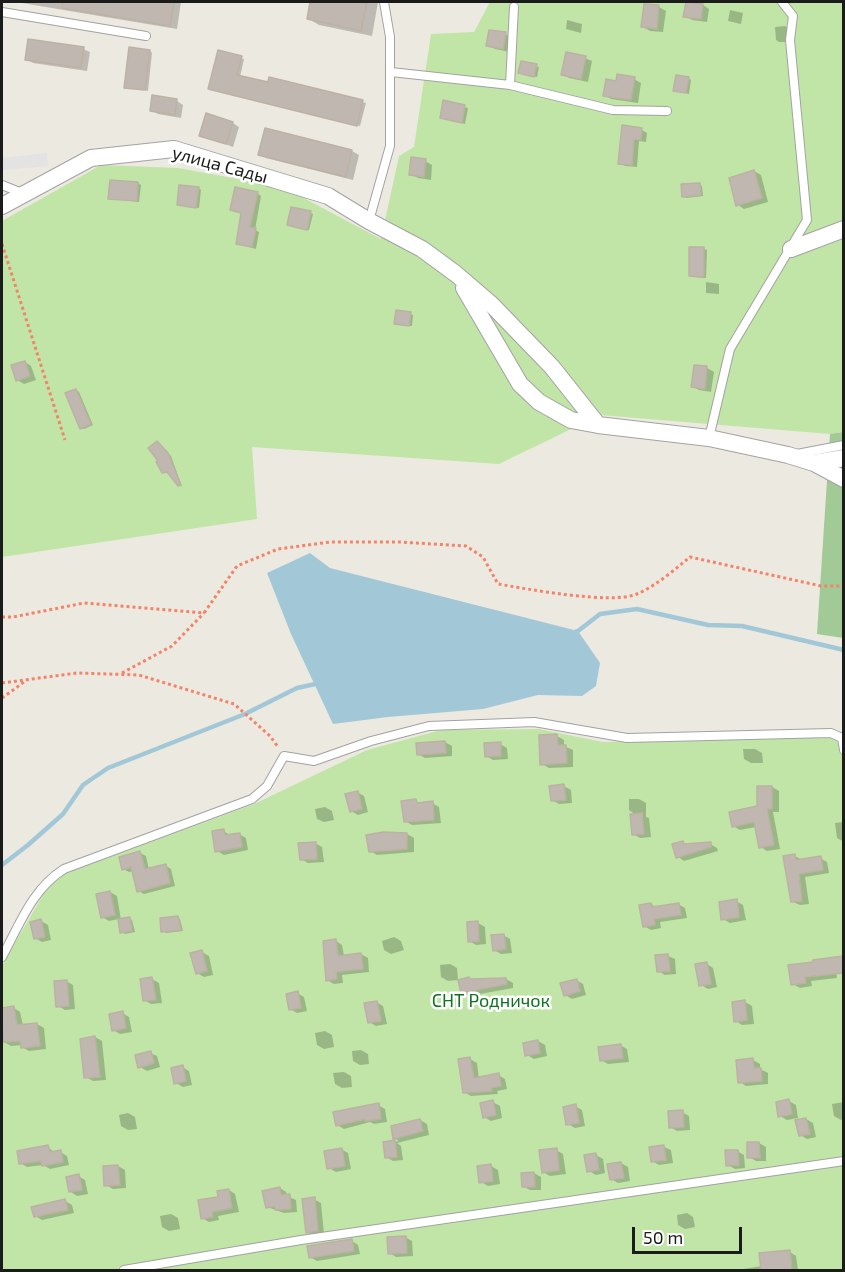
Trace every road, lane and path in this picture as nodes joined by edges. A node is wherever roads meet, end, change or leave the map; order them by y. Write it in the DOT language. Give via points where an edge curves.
graph roads {
  1 [pos="384,2"];
  2 [pos="782,2"];
  3 [pos="514,7"];
  4 [pos="2,12"];
  5 [pos="146,36"];
  6 [pos="391,72"];
  7 [pos="510,86"];
  8 [pos="667,111"];
  9 [pos="2,185"];
  10 [pos="22,193"];
  11 [pos="2,206"];
  12 [pos="369,221"];
  13 [pos="843,229"];
  14 [pos="2,244"];
  15 [pos="791,249"];
  16 [pos="456,274"];
  17 [pos="598,425"];
  18 [pos="709,438"];
  19 [pos="65,440"];
  20 [pos="843,445"];
  21 [pos="788,455"];
  22 [pos="843,458"];
  23 [pos="814,463"];
  24 [pos="843,479"];
  25 [pos="843,586"];
  26 [pos="204,613"];
  27 [pos="2,617"];
  28 [pos="122,673"];
  29 [pos="26,680"];
  30 [pos="2,683"];
  31 [pos="2,698"];
  32 [pos="843,750"];
  33 [pos="284,756"];
  34 [pos="2,957"];
  35 [pos="843,1161"];
  36 [pos="124,1270"];
  1 -- 6 [label="lane"];
  2 -- 15 [label="lane" via="793,16 790,40 807,220"];
  3 -- 7 [label="lane"];
  4 -- 5 [label="lane"];
  6 -- 7 [label="lane"];
  6 -- 12 [label="lane" via="390,146"];
  7 -- 8 [label="lane" via="613,110"];
  9 -- 10 [label="lane"];
  10 -- 11 [label="street, улица Сады"];
  10 -- 12 [label="street, улица Сады" via="91,158 174,149 328,195"];
  12 -- 16 [label="street, улица Сады" via="422,249"];
  13 -- 15 [label="street"];
  14 -- 19 [label="path"];
  15 -- 18 [label="lane" via="730,349"];
  16 -- 17 [label="street, улица Сады" via="552,367"];
  16 -- 17 [label="street" via="520,384 559,414"];
  17 -- 18 [label="street"];
  18 -- 21 [label="street"];
  20 -- 21 [label="lane"];
  21 -- 23 [label="street"];
  22 -- 23 [label="street"];
  23 -- 24 [label="street"];
  25 -- 26 [label="path" via="821,586 690,557 635,595 565,595 498,584 483,556 466,546 330,542 278,549 237,566"];
  26 -- 27 [label="path" via="84,603"];
  26 -- 28 [label="path" via="172,646"];
  28 -- 29 [label="path"];
  28 -- 33 [label="path" via="234,704 270,736"];
  29 -- 30 [label="path"];
  29 -- 31 [label="path"];
  32 -- 33 [label="lane" via="842,738 831,733 627,738 534,722 429,726 314,760"];
  33 -- 34 [label="lane" via="267,786 252,799 53,876 33,899"];
  35 -- 36 [label="lane" via="301,1240"];
}
